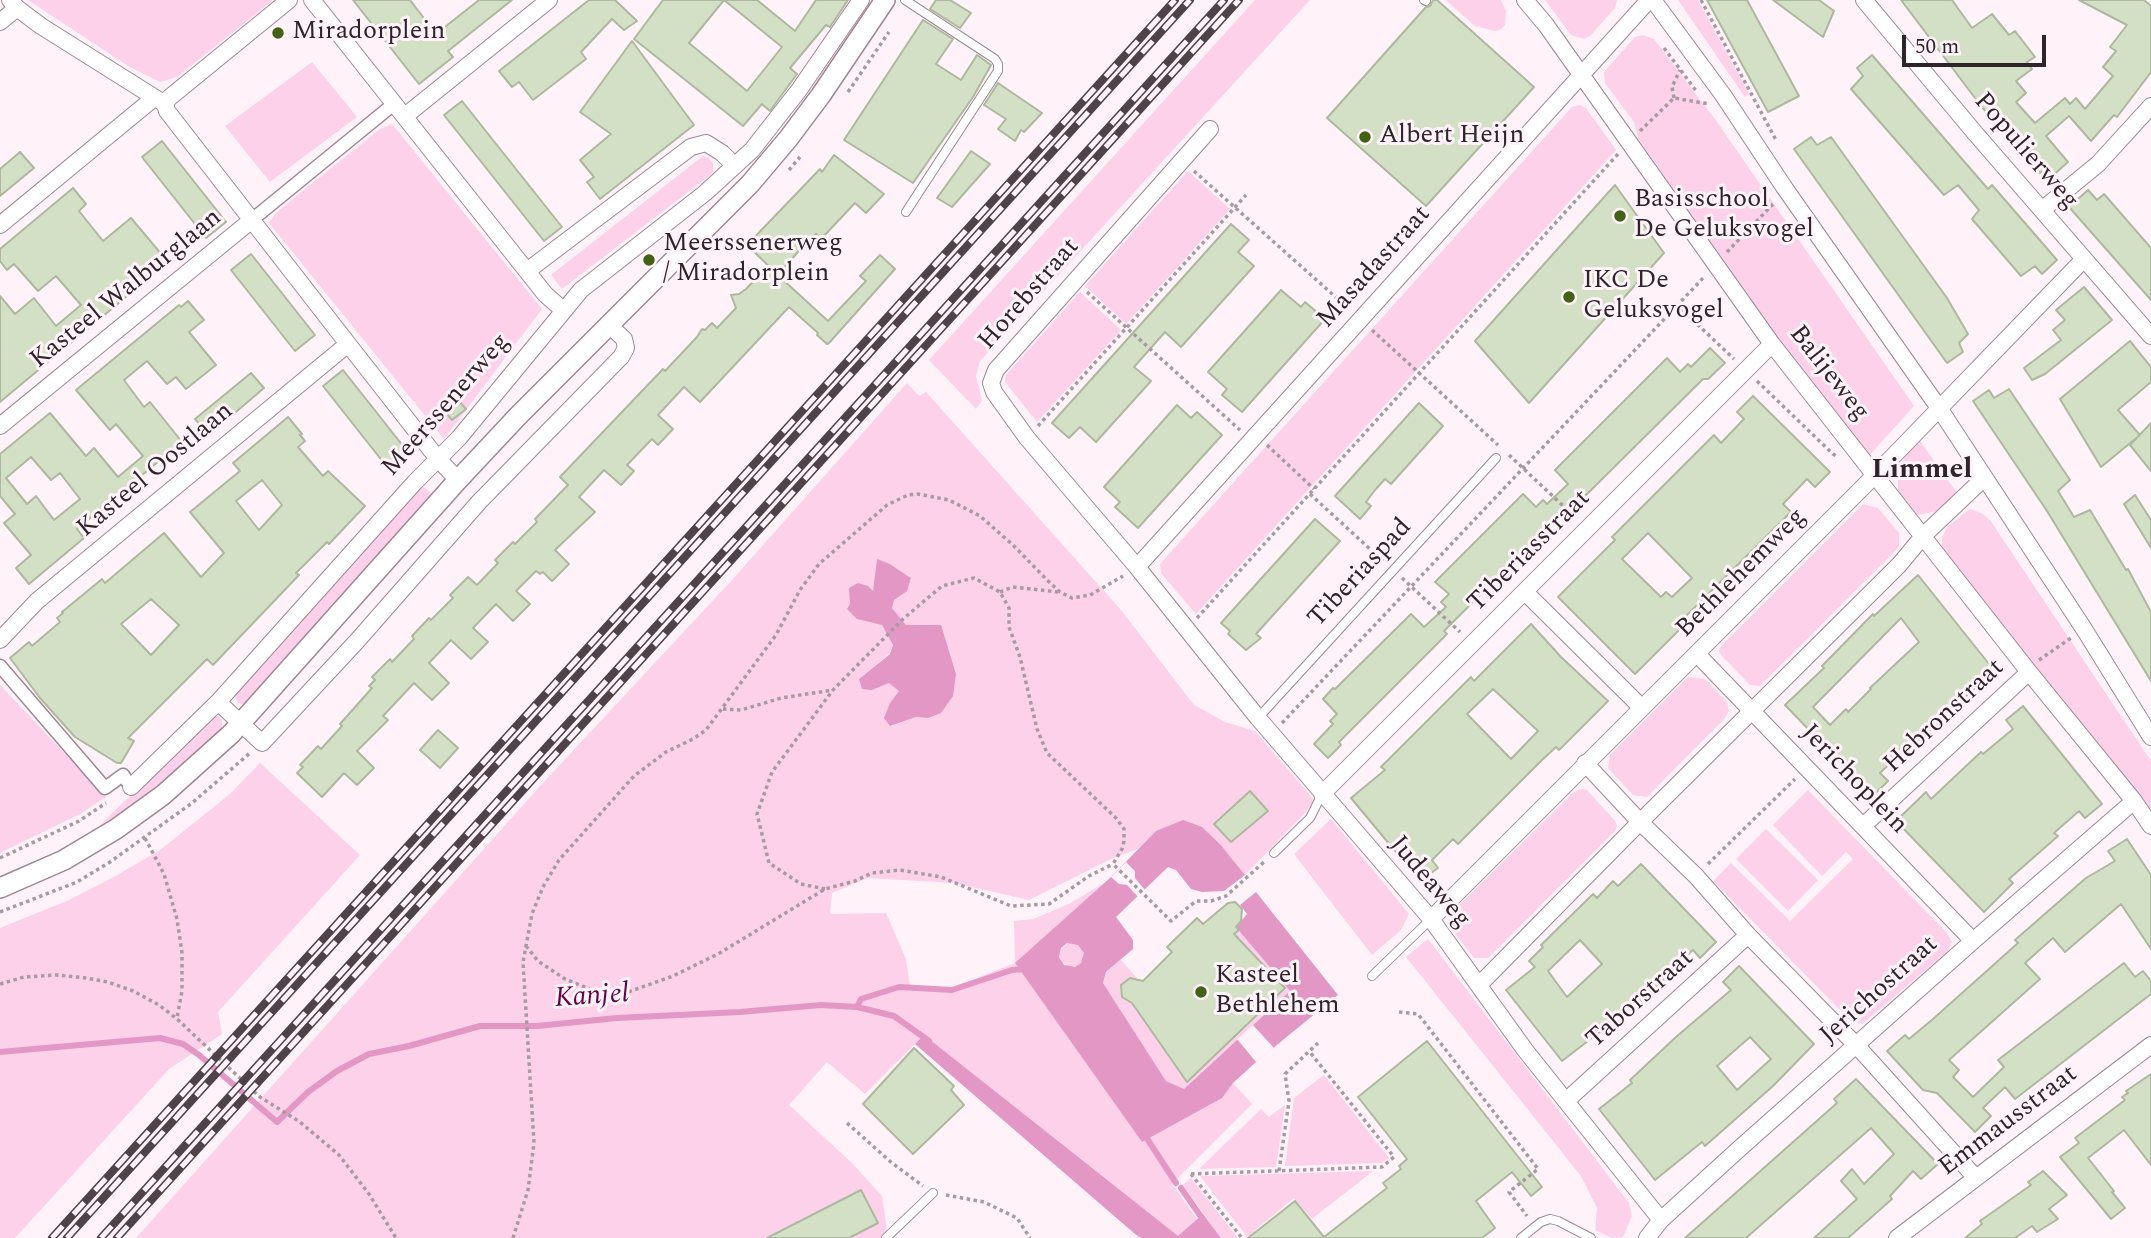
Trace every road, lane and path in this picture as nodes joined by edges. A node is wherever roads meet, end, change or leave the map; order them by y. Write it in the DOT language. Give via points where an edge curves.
graph roads {
  1 [pos="289,0"];
  2 [pos="312,0"];
  3 [pos="549,0"];
  4 [pos="861,0"];
  5 [pos="885,0"];
  6 [pos="905,0"];
  7 [pos="1525,0"];
  8 [pos="1651,0"];
  9 [pos="1702,0"];
  10 [pos="1864,0"];
  11 [pos="13,4"];
  12 [pos="0,22"];
  13 [pos="1661,43"];
  14 [pos="1680,70"];
  15 [pos="1581,77"];
  16 [pos="1674,98"];
  17 [pos="160,101"];
  18 [pos="2151,106"];
  19 [pos="400,109"];
  20 [pos="1210,129"];
  21 [pos="1628,142"];
  22 [pos="1779,146"];
  23 [pos="1182,160"];
  24 [pos="735,166"];
  25 [pos="1784,187"];
  26 [pos="1246,195"];
  27 [pos="1235,207"];
  28 [pos="2043,209"];
  29 [pos="906,212"];
  30 [pos="253,219"];
  31 [pos="0,225"];
  32 [pos="2084,259"];
  33 [pos="1716,264"];
  34 [pos="527,271"];
  35 [pos="1075,281"];
  36 [pos="1677,304"];
  37 [pos="564,310"];
  38 [pos="1361,320"];
  39 [pos="609,325"];
  40 [pos="1126,328"];
  41 [pos="2151,336"];
  42 [pos="348,344"];
  43 [pos="1772,344"];
  44 [pos="1746,370"];
  45 [pos="1420,373"];
  46 [pos="1939,408"];
  47 [pos="0,426"];
  48 [pos="1027,438"];
  49 [pos="1254,438"];
  50 [pos="1496,458"];
  51 [pos="438,459"];
  52 [pos="1843,459"];
  53 [pos="1875,475"];
  54 [pos="1984,478"];
  55 [pos="458,480"];
  56 [pos="1314,489"];
  57 [pos="1924,535"];
  58 [pos="1136,567"];
  59 [pos="1114,582"];
  60 [pos="1000,592"];
  61 [pos="1525,592"];
  62 [pos="1060,593"];
  63 [pos="2084,629"];
  64 [pos="1186,630"];
  65 [pos="0,640"];
  66 [pos="1697,653"];
  67 [pos="0,666"];
  68 [pos="2029,672"];
  69 [pos="833,690"];
  70 [pos="218,702"];
  71 [pos="1641,707"];
  72 [pos="723,709"];
  73 [pos="1752,711"];
  74 [pos="1258,718"];
  75 [pos="242,723"];
  76 [pos="1272,734"];
  77 [pos="2151,737"];
  78 [pos="1586,763"];
  79 [pos="1807,767"];
  80 [pos="131,787"];
  81 [pos="1321,794"];
  82 [pos="2134,801"];
  83 [pos="1640,822"];
  84 [pos="1863,826"];
  85 [pos="2151,826"];
  86 [pos="145,838"];
  87 [pos="1274,853"];
  88 [pos="0,858"];
  89 [pos="1113,864"];
  90 [pos="1696,876"];
  91 [pos="0,888"];
  92 [pos="825,889"];
  93 [pos="1431,919"];
  94 [pos="1748,935"];
  95 [pos="1973,941"];
  96 [pos="525,944"];
  97 [pos="1372,976"];
  98 [pos="0,984"];
  99 [pos="1479,985"];
  100 [pos="1399,1012"];
  101 [pos="177,1019"];
  102 [pos="1318,1043"];
  103 [pos="1857,1045"];
  104 [pos="2151,1045"];
  105 [pos="1309,1051"];
  106 [pos="1566,1101"];
  107 [pos="1279,1171"];
  108 [pos="1976,1178"];
  109 [pos="933,1193"];
  110 [pos="1661,1220"];
  111 [pos="1535,1227"];
  112 [pos="396,1238"];
  113 [pos="513,1238"];
  114 [pos="886,1238"];
  115 [pos="1242,1238"];
  116 [pos="1521,1238"];
  117 [pos="1591,1238"];
  118 [pos="1647,1238"];
  119 [pos="1898,1238"];
  1 -- 17 [label="street"];
  2 -- 19 [label="street"];
  3 -- 19 [label="street"];
  4 -- 24 [label="street, Meerssenerweg" via="799,90"];
  5 -- 39 [label="street" via="788,139 708,228"];
  6 -- 29 [label="lane" via="998,64 998,71"];
  7 -- 15 [label="street"];
  8 -- 15 [label="street, Masadastraat"];
  8 -- 25 [label="street" via="1723,95"];
  9 -- 22 [label="path"];
  10 -- 28 [label="street, Populierweg"];
  11 -- 12 [label="street"];
  11 -- 17 [label="street"];
  13 -- 14 [label="path"];
  14 -- 16 [label="path" via="1672,87"];
  14 -- 16 [label="path" via="1707,105"];
  15 -- 21 [label="street, Balijeweg"];
  15 -- 38 [label="street, Masadastraat"];
  16 -- 21 [label="path"];
  17 -- 30 [label="street"];
  17 -- 31 [label="street"];
  18 -- 28 [label="street" via="2098,164"];
  19 -- 30 [label="street"];
  19 -- 34 [label="street"];
  20 -- 23 [label="street, Horebstraat"];
  21 -- 33 [label="street, Balijeweg"];
  21 -- 45 [label="path"];
  23 -- 27 [label="path"];
  23 -- 35 [label="street, Horebstraat"];
  24 -- 34 [label="street" via="706,143 691,147"];
  24 -- 37 [label="street, Meerssenerweg" via="587,285"];
  25 -- 33 [label="path"];
  25 -- 46 [label="street"];
  26 -- 27 [label="path"];
  27 -- 38 [label="path"];
  27 -- 40 [label="path"];
  28 -- 32 [label="street, Populierweg"];
  30 -- 42 [label="street"];
  30 -- 47 [label="street, Kasteel Walburglaan"];
  32 -- 41 [label="street, Populierweg"];
  32 -- 46 [label="street, Bethlehemweg"];
  33 -- 36 [label="path"];
  33 -- 43 [label="street, Balijeweg"];
  34 -- 37 [label="street"];
  35 -- 40 [label="path"];
  35 -- 48 [label="street, Horebstraat" via="993,376 997,399"];
  36 -- 44 [label="path"];
  36 -- 76 [label="path"];
  37 -- 51 [label="street, Meerssenerweg"];
  38 -- 45 [label="path"];
  38 -- 49 [label="street, Masadastraat"];
  39 -- 55 [label="street"];
  39 -- 75 [label="street" via="624,340 621,357 479,502 262,743"];
  40 -- 48 [label="path"];
  40 -- 49 [label="path"];
  42 -- 51 [label="street"];
  42 -- 65 [label="street, Kasteel Oostlaan" via="37,601"];
  43 -- 44 [label="street, Tiberiasstraat"];
  43 -- 53 [label="street, Balijeweg"];
  44 -- 52 [label="path"];
  44 -- 61 [label="street, Tiberiasstraat"];
  45 -- 56 [label="path"];
  46 -- 53 [label="street, Bethlehemweg"];
  46 -- 54 [label="street"];
  48 -- 58 [label="street, Horebstraat"];
  49 -- 56 [label="path"];
  49 -- 58 [label="street, Masadastraat"];
  50 -- 74 [label="lane, Tiberiaspad"];
  51 -- 55 [label="street"];
  51 -- 70 [label="street, Meerssenerweg"];
  53 -- 57 [label="street, Balijeweg"];
  53 -- 66 [label="street, Bethlehemweg"];
  54 -- 57 [label="street"];
  54 -- 63 [label="street"];
  55 -- 75 [label="street"];
  56 -- 64 [label="path"];
  57 -- 68 [label="street, Balijeweg"];
  57 -- 73 [label="street"];
  58 -- 64 [label="street, Judeaweg"];
  59 -- 62 [label="path" via="1090,595 1072,598"];
  60 -- 62 [label="path" via="1013,587"];
  60 -- 69 [label="path" via="974,578 942,586"];
  60 -- 89 [label="path" via="1009,608 1009,627 1047,753 1108,808 1124,829 1122,849"];
  61 -- 71 [label="street"];
  61 -- 81 [label="street, Tiberiasstraat"];
  62 -- 72 [label="path" via="980,516 939,497 908,495 887,505 819,565"];
  63 -- 68 [label="path" via="2036,662"];
  63 -- 77 [label="street"];
  64 -- 74 [label="street, Judeaweg"];
  66 -- 71 [label="street, Bethlehemweg"];
  66 -- 73 [label="street, Jerichoplein"];
  67 -- 80 [label="street" via="105,788 123,775"];
  68 -- 82 [label="street, Balijeweg"];
  68 -- 84 [label="street, Hebronstraat"];
  69 -- 72 [label="path" via="741,710"];
  69 -- 92 [label="path" via="772,772 757,814 769,863 800,884"];
  70 -- 75 [label="street"];
  70 -- 80 [label="street, Meerssenerweg"];
  71 -- 78 [label="street, Bethlehemweg"];
  72 -- 96 [label="path" via="706,730 634,776 559,860 532,914"];
  73 -- 79 [label="street, Jerichoplein"];
  73 -- 83 [label="street"];
  74 -- 76 [label="street, Judeaweg"];
  75 -- 91 [label="street" via="182,779 125,823 73,856"];
  76 -- 81 [label="street, Judeaweg"];
  78 -- 83 [label="street"];
  78 -- 93 [label="street, Bethlehemweg"];
  79 -- 84 [label="street, Jerichoplein"];
  79 -- 90 [label="path"];
  80 -- 88 [label="path" via="79,821"];
  81 -- 87 [label="lane" via="1310,818"];
  81 -- 93 [label="street, Judeaweg"];
  82 -- 85 [label="street, Balijeweg"];
  82 -- 95 [label="street, Jerichostraat"];
  83 -- 90 [label="street"];
  83 -- 99 [label="street"];
  84 -- 95 [label="street, Jerichoplein"];
  86 -- 101 [label="path" via="164,874 177,919 182,953"];
  87 -- 89 [label="path" via="1226,896 1196,901 1171,921"];
  89 -- 92 [label="path" via="1049,904 1011,906 941,877 901,870 872,873"];
  90 -- 94 [label="street"];
  92 -- 96 [label="path" via="718,954 617,996 565,979 538,961"];
  93 -- 97 [label="lane"];
  93 -- 99 [label="street, Judeaweg"];
  94 -- 103 [label="street"];
  94 -- 106 [label="street, Taborstraat"];
  95 -- 103 [label="street, Jerichostraat"];
  96 -- 113 [label="path" via="534,1143 528,1189"];
  98 -- 101 [label="path" via="57,975 108,982 133,991"];
  99 -- 106 [label="street, Judeaweg"];
  100 -- 111 [label="path" via="1418,1014 1538,1169 1509,1192"];
  101 -- 112 [label="path" via="260,1097 300,1122 339,1155"];
  102 -- 105 [label="path"];
  103 -- 108 [label="street"];
  103 -- 110 [label="street, Jerichostraat"];
  104 -- 108 [label="street, Emmausstraat"];
  105 -- 107 [label="path" via="1284,1073 1289,1101"];
  105 -- 107 [label="path" via="1395,1157 1382,1167"];
  106 -- 110 [label="street, Judeaweg"];
  107 -- 115 [label="path" via="1191,1174"];
  108 -- 119 [label="street, Emmausstraat"];
  109 -- 114 [label="lane"];
  110 -- 118 [label="street"];
  111 -- 116 [label="lane"];
  111 -- 117 [label="lane" via="1555,1219"];
}
